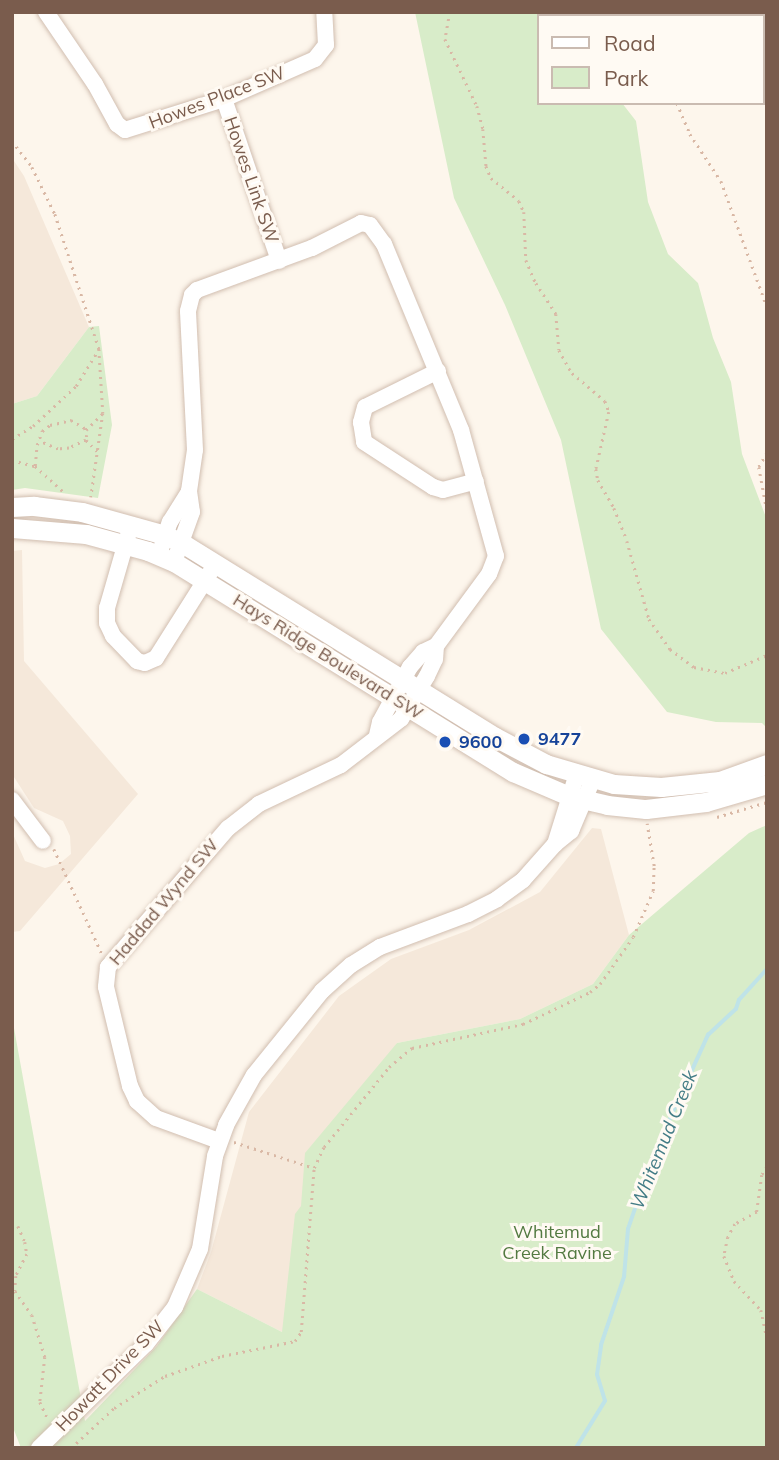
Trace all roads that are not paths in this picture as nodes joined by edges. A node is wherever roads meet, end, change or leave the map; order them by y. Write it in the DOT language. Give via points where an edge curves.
graph roads {
  1 [pos="46,12"];
  2 [pos="324,12"];
  3 [pos="224,99"];
  4 [pos="279,261"];
  5 [pos="438,371"];
  6 [pos="476,481"];
  7 [pos="12,507"];
  8 [pos="131,525"];
  9 [pos="12,528"];
  10 [pos="173,539"];
  11 [pos="126,544"];
  12 [pos="167,558"];
  13 [pos="211,571"];
  14 [pos="436,646"];
  15 [pos="420,691"];
  16 [pos="401,695"];
  17 [pos="767,764"];
  18 [pos="585,777"];
  19 [pos="767,783"];
  20 [pos="577,798"];
  21 [pos="12,800"];
  22 [pos="43,841"];
  23 [pos="220,1139"];
  24 [pos="39,1448"];
  1 -- 3 [label="street, Howes Place SW" via="125,130"];
  2 -- 3 [label="street, Howes Place SW" via="326,45 315,59"];
  3 -- 4 [label="street, Howes Link SW"];
  4 -- 5 [label="street" via="361,223 370,225 384,244"];
  4 -- 10 [label="street" via="191,295 192,512"];
  5 -- 6 [label="street"];
  5 -- 6 [label="street" via="365,407 361,422 364,442 433,488 451,489"];
  6 -- 14 [label="street" via="494,545 494,565"];
  7 -- 8 [label="street, Hays Ridge Boulevard SW" via="60,508"];
  8 -- 10 [label="street, Hays Ridge Boulevard SW"];
  8 -- 11 [label="street"];
  9 -- 11 [label="street, Hays Ridge Boulevard SW" via="86,534"];
  10 -- 12 [label="street"];
  10 -- 13 [label="street, Hays Ridge Boulevard SW"];
  11 -- 12 [label="street, Hays Ridge Boulevard SW"];
  11 -- 13 [label="street" via="107,608 107,623 113,636 138,661 156,659"];
  12 -- 13 [label="street, Hays Ridge Boulevard SW"];
  13 -- 16 [label="street, Hays Ridge Boulevard SW"];
  14 -- 15 [label="street"];
  14 -- 16 [label="street, Haddad Wynd SW" via="423,652"];
  15 -- 16 [label="street, Hays Ridge Boulevard SW"];
  15 -- 18 [label="street, Hays Ridge Boulevard SW" via="523,753"];
  16 -- 20 [label="street, Hays Ridge Boulevard SW" via="513,772"];
  16 -- 23 [label="street, Haddad Wynd SW" via="377,735 341,765 259,804 217,837 108,967 106,987 137,1101 156,1118"];
  17 -- 18 [label="street, Hays Ridge Boulevard SW" via="690,786 633,786"];
  18 -- 20 [label="street, Howatt Drive SW"];
  19 -- 20 [label="street, Hays Ridge Boulevard SW" via="674,807 630,808"];
  20 -- 23 [label="street, Howatt Drive SW" via="555,844 523,880 468,914 380,947 336,977 254,1075"];
  21 -- 22 [label="street"];
  23 -- 24 [label="street, Howatt Drive SW" via="200,1249 175,1307 146,1344"];
}
